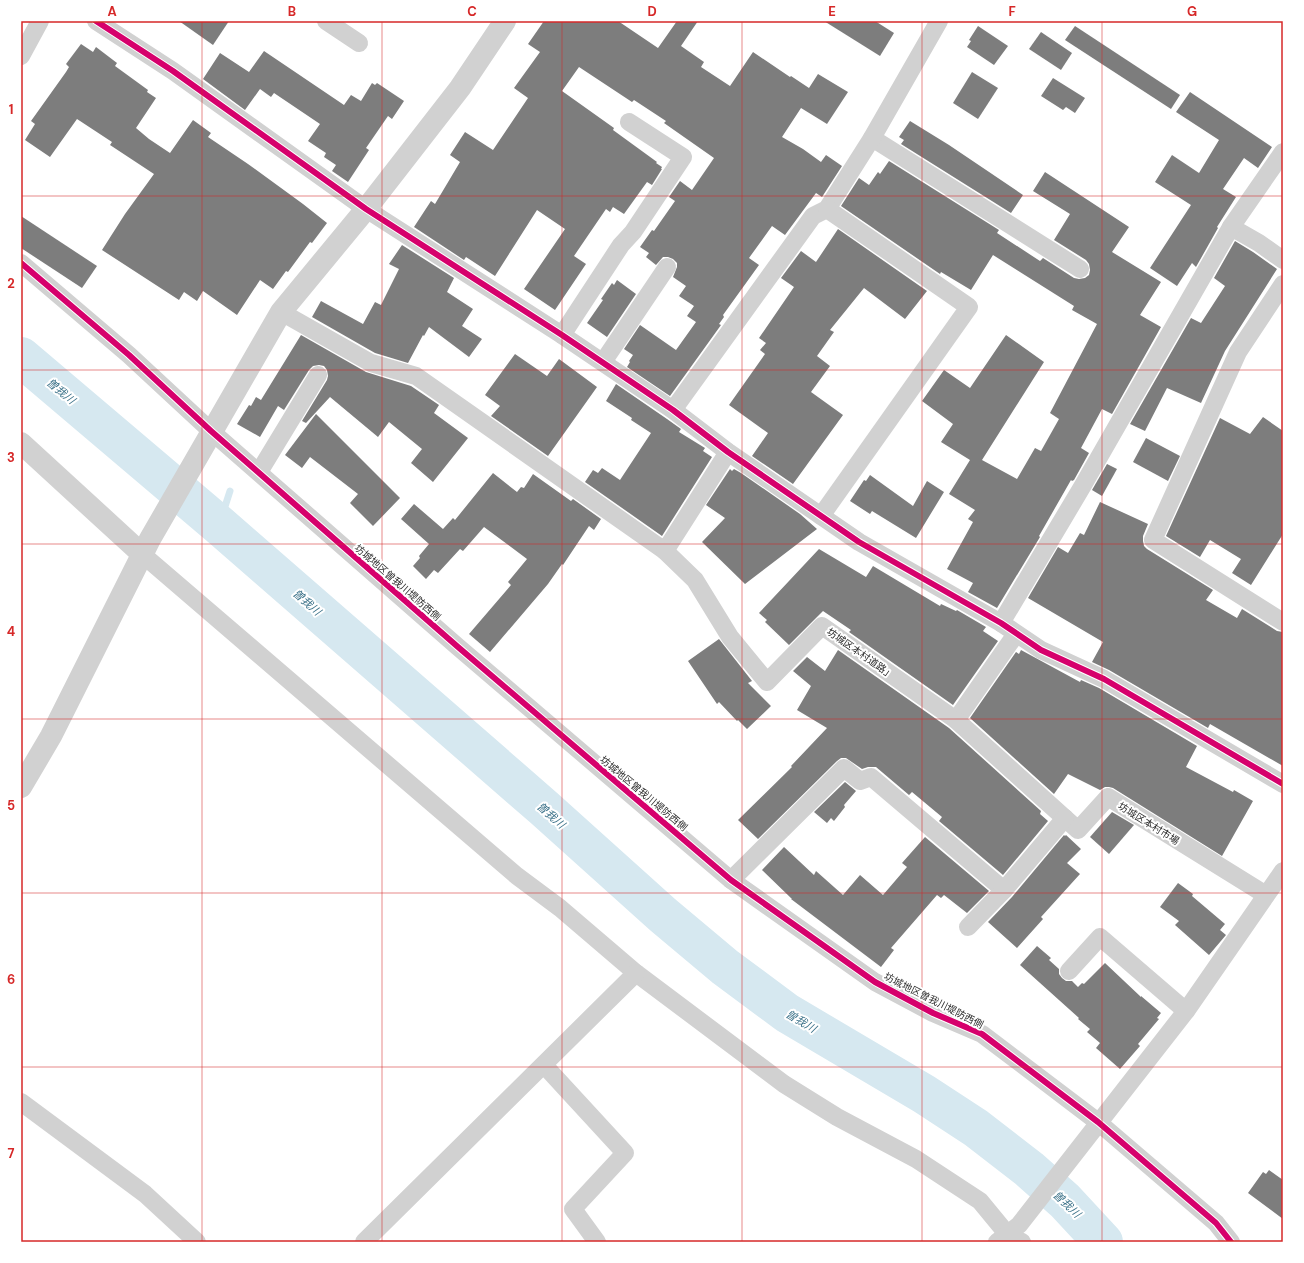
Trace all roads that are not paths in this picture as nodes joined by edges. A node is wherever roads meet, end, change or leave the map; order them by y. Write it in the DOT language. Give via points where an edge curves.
graph roads {
  1 [pos="40,21"];
  2 [pos="96,21"];
  3 [pos="326,21"];
  4 [pos="505,21"];
  5 [pos="939,21"];
  6 [pos="359,43"];
  7 [pos="21,56"];
  8 [pos="629,122"];
  9 [pos="872,138"];
  10 [pos="1283,152"];
  11 [pos="366,209"];
  12 [pos="827,209"];
  13 [pos="1231,227"];
  14 [pos="1283,260"];
  15 [pos="21,263"];
  16 [pos="667,267"];
  17 [pos="1080,269"];
  18 [pos="1283,284"];
  19 [pos="281,312"];
  20 [pos="562,335"];
  21 [pos="602,362"];
  22 [pos="318,375"];
  23 [pos="673,410"];
  24 [pos="209,436"];
  25 [pos="21,443"];
  26 [pos="728,452"];
  27 [pos="259,472"];
  28 [pos="821,516"];
  29 [pos="146,547"];
  30 [pos="665,551"];
  31 [pos="1283,622"];
  32 [pos="1001,623"];
  33 [pos="1016,634"];
  34 [pos="956,720"];
  35 [pos="1283,784"];
  36 [pos="21,787"];
  37 [pos="1064,818"];
  38 [pos="1283,871"];
  39 [pos="731,880"];
  40 [pos="1004,890"];
  41 [pos="1266,895"];
  42 [pos="968,927"];
  43 [pos="1070,971"];
  44 [pos="636,973"];
  45 [pos="1186,1011"];
  46 [pos="544,1065"];
  47 [pos="21,1102"];
  48 [pos="1095,1125"];
  49 [pos="1012,1236"];
  50 [pos="197,1242"];
  51 [pos="364,1242"];
  52 [pos="597,1242"];
  53 [pos="1230,1242"];
  1 -- 7 [label="street"];
  2 -- 11 [label="street" via="173,71"];
  3 -- 6 [label="street"];
  4 -- 11 [label="street" via="460,88"];
  5 -- 9 [label="street"];
  8 -- 20 [label="street" via="683,157"];
  9 -- 12 [label="street"];
  9 -- 17 [label="street"];
  10 -- 13 [label="street"];
  11 -- 19 [label="street"];
  11 -- 20 [label="street"];
  12 -- 23 [label="street" via="813,216"];
  12 -- 28 [label="street" via="969,306"];
  13 -- 14 [label="street"];
  13 -- 32 [label="street"];
  15 -- 24 [label="street, 坊城地区曽我川堤防西側" via="129,355"];
  16 -- 21 [label="street"];
  18 -- 31 [label="street" via="1238,352 1153,540"];
  19 -- 24 [label="street"];
  19 -- 30 [label="street" via="371,363 416,376"];
  20 -- 21 [label="street"];
  21 -- 23 [label="street"];
  22 -- 27 [label="street"];
  23 -- 26 [label="street"];
  24 -- 27 [label="street, 坊城地区曽我川堤防西側"];
  24 -- 29 [label="street"];
  25 -- 29 [label="street"];
  26 -- 28 [label="street"];
  26 -- 30 [label="street"];
  27 -- 39 [label="street, 坊城地区曽我川堤防西側" via="458,647"];
  28 -- 32 [label="street" via="859,542"];
  29 -- 36 [label="street" via="51,736"];
  29 -- 44 [label="street" via="517,876 560,908"];
  30 -- 34 [label="street, 坊城区本村道路」" via="695,580 730,637 768,682 822,626"];
  32 -- 33 [label="street"];
  33 -- 34 [label="street"];
  33 -- 35 [label="street" via="1041,650 1104,679"];
  34 -- 37 [label="street, 坊城区本村市場"];
  37 -- 40 [label="street"];
  37 -- 41 [label="street, 坊城区本村市場" via="1078,830 1108,797"];
  38 -- 41 [label="street"];
  39 -- 40 [label="street" via="844,768 860,781 871,777"];
  39 -- 48 [label="street, 坊城地区曽我川堤防西側" via="875,982 933,1013 982,1034"];
  40 -- 42 [label="street"];
  41 -- 45 [label="street"];
  43 -- 45 [label="street" via="1100,937"];
  44 -- 46 [label="street"];
  44 -- 49 [label="street" via="784,1084 837,1117 916,1159 980,1201"];
  45 -- 48 [label="street"];
  46 -- 51 [label="street"];
  46 -- 52 [label="street" via="625,1153 573,1209"];
  47 -- 50 [label="street" via="145,1194"];
  48 -- 49 [label="street"];
  48 -- 53 [label="street, 坊城地区曽我川堤防西側" via="1216,1223"];
}
